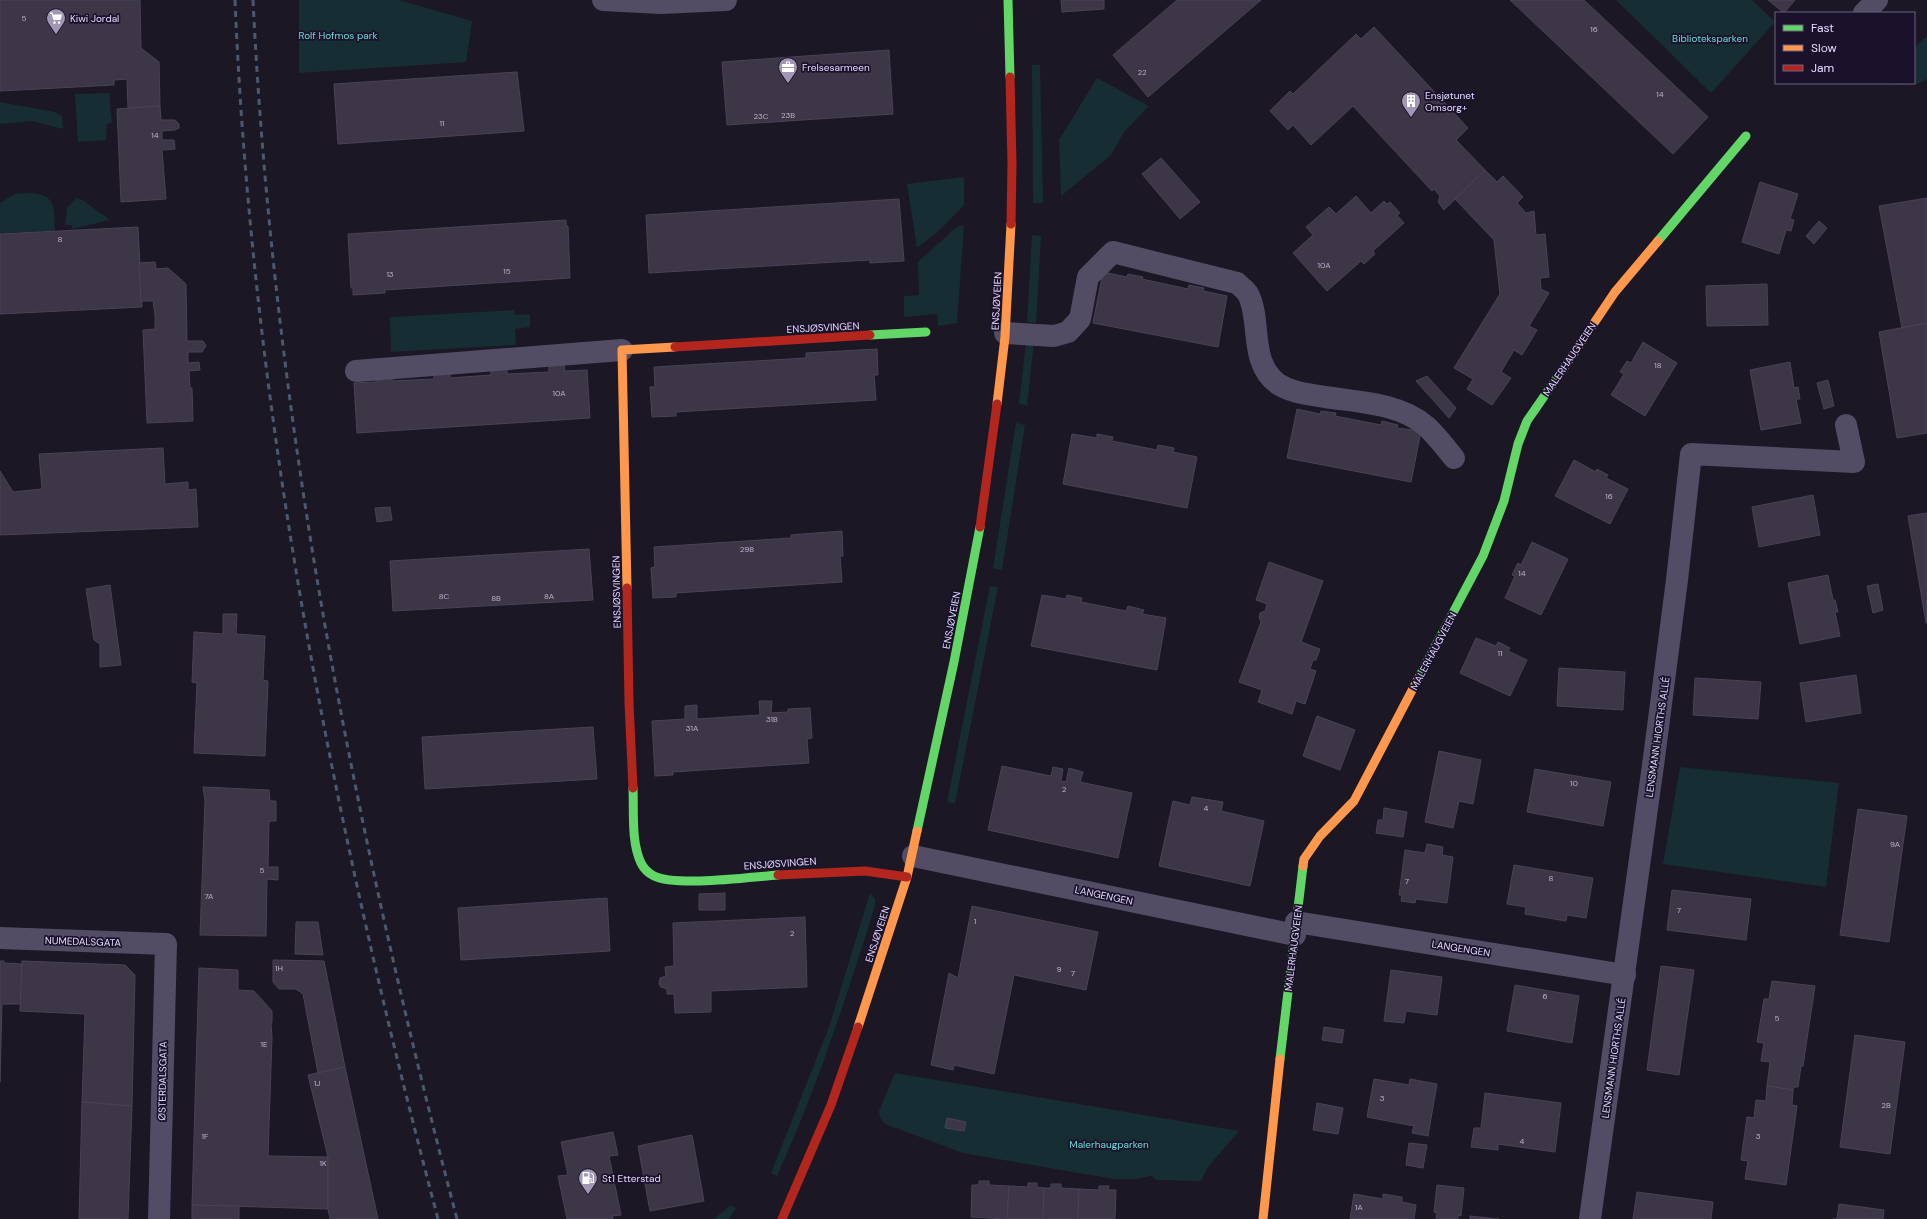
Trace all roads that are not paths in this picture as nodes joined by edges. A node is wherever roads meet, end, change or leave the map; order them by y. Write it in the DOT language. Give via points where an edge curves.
graph roads {
  1 [pos="603,0"];
  2 [pos="726,0"];
  3 [pos="1008,0"];
  4 [pos="1877,0"];
  5 [pos="1865,12"];
  6 [pos="1746,136"];
  7 [pos="926,332"];
  8 [pos="1005,333"];
  9 [pos="622,350"];
  10 [pos="356,371"];
  11 [pos="1846,425"];
  12 [pos="1454,458"];
  13 [pos="913,856"];
  14 [pos="907,877"];
  15 [pos="1296,928"];
  16 [pos="0,938"];
  17 [pos="166,944"];
  18 [pos="1625,975"];
  19 [pos="159,1219"];
  20 [pos="782,1219"];
  21 [pos="1263,1219"];
  22 [pos="1590,1219"];
  1 -- 2 [label="street" via="661,3"];
  3 -- 8 [label="street, ENSJØVEIEN" via="1012,164"];
  4 -- 5 [label="street"];
  6 -- 15 [label="street, MALERHAUGVEIEN" via="1615,292 1527,421 1518,444 1504,501 1483,556 1354,801 1320,836 1304,858"];
  7 -- 9 [label="street, ENSJØSVINGEN"];
  8 -- 12 [label="street" via="1054,336 1068,332 1080,318 1088,277 1113,252 1237,283 1247,292 1253,306 1260,356 1266,370 1278,383 1293,392 1398,409 1426,425"];
  8 -- 13 [label="street, ENSJØVEIEN" via="984,509"];
  9 -- 10 [label="street"];
  9 -- 14 [label="street, ENSJØSVINGEN" via="630,711 636,845 644,870 654,876 679,881 839,870"];
  11 -- 18 [label="street, LENSMANN HIORTHS ALLÉ" via="1854,462 1691,454"];
  13 -- 14 [label="street, ENSJØVEIEN"];
  13 -- 15 [label="street, LANGENGEN"];
  14 -- 20 [label="street, ENSJØVEIEN" via="831,1105"];
  15 -- 18 [label="street, LANGENGEN"];
  15 -- 21 [label="street, MALERHAUGVEIEN"];
  16 -- 17 [label="street, NUMEDALSGATA"];
  17 -- 19 [label="street, ØSTERDALSGATA"];
  18 -- 22 [label="street, LENSMANN HIORTHS ALLÉ"];
}
